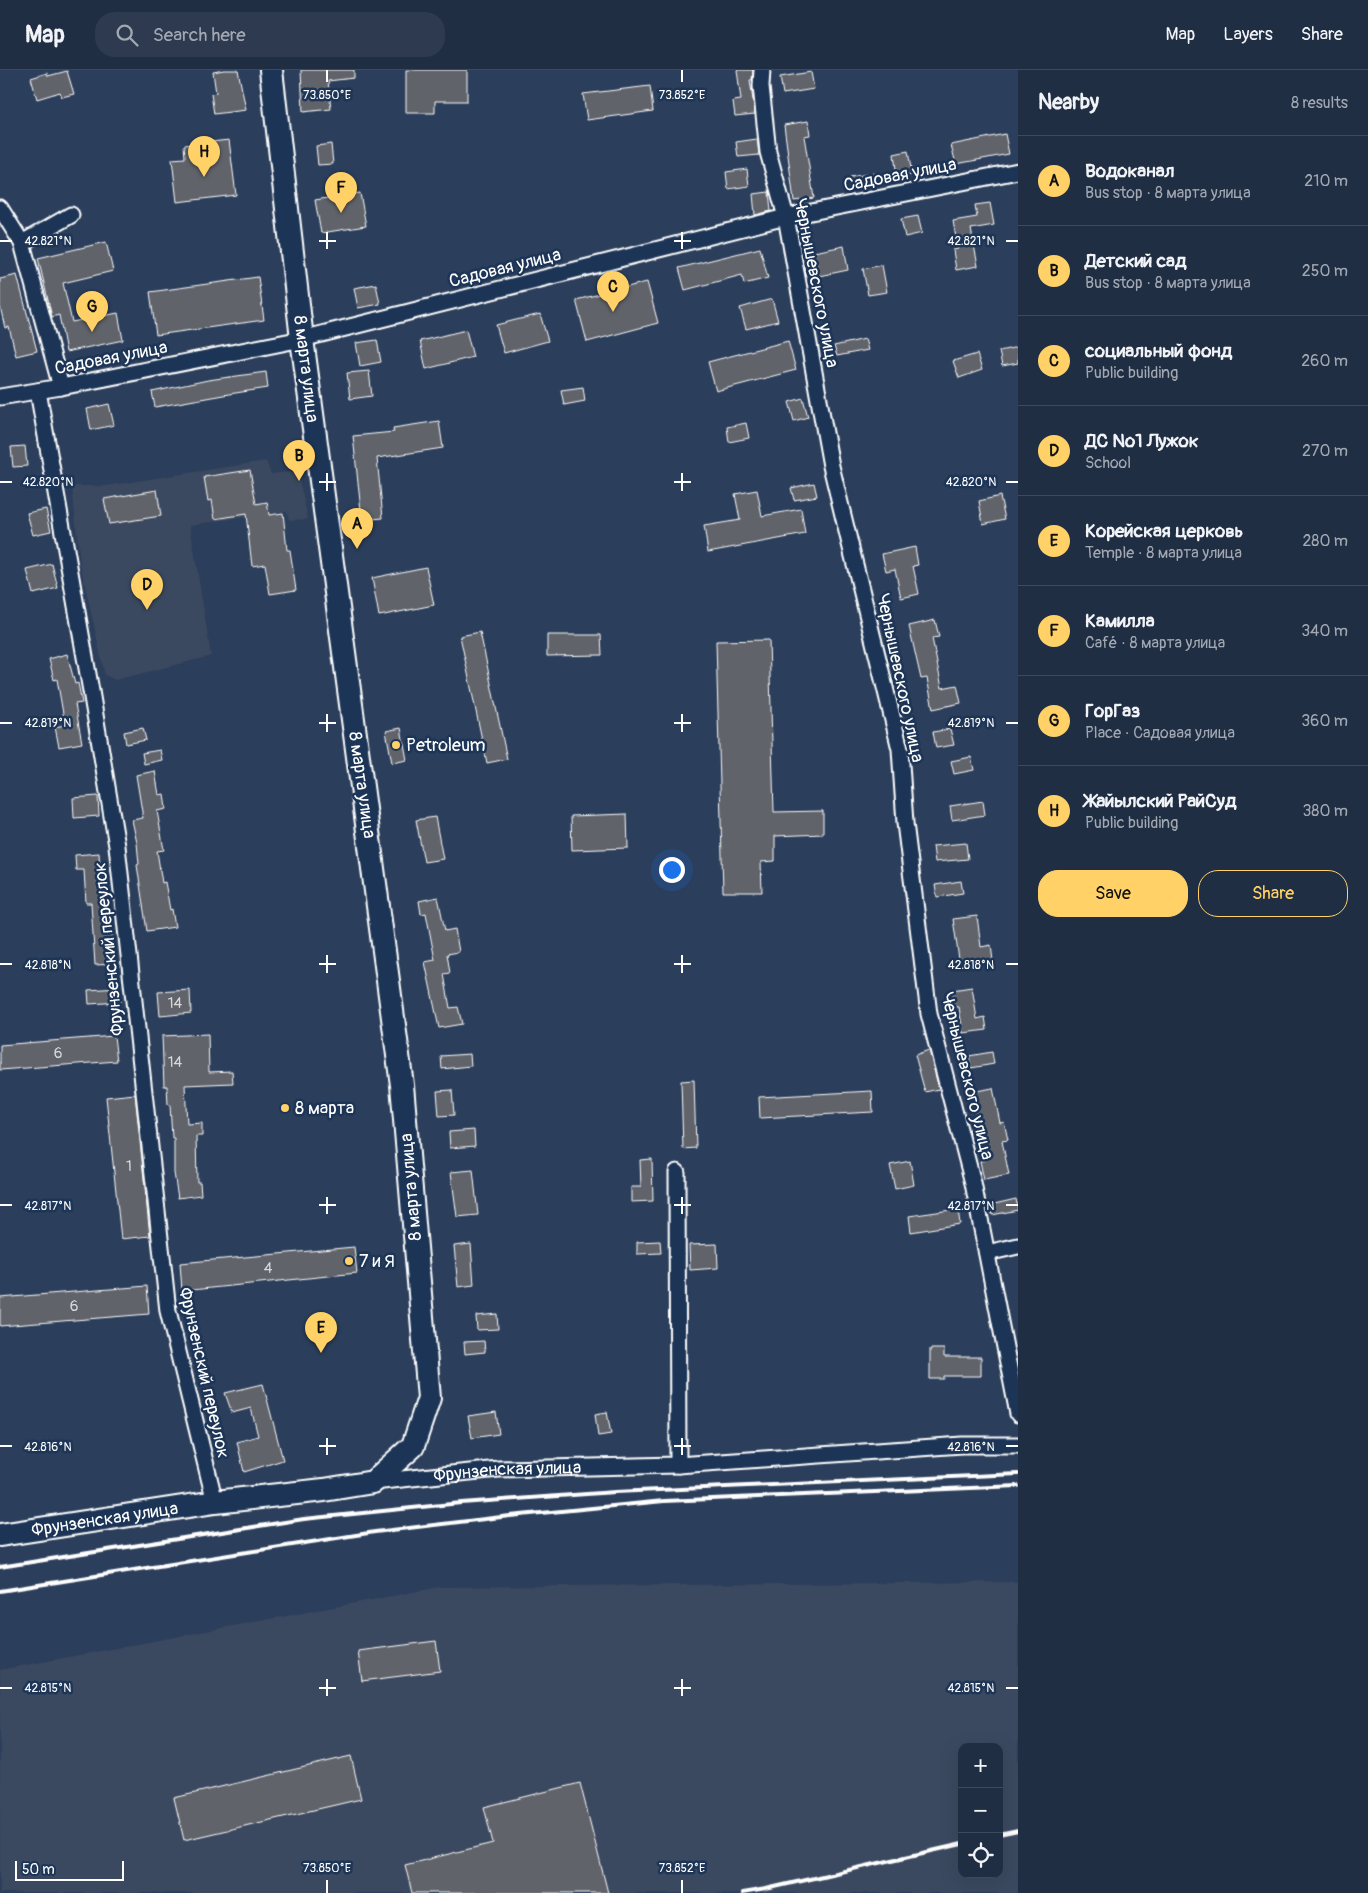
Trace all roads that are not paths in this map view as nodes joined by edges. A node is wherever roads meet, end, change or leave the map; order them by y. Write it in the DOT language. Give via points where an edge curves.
graph roads {
  1 [pos="271,70"];
  2 [pos="762,70"];
  3 [pos="1018,171"];
  4 [pos="0,208"];
  5 [pos="71,215"];
  6 [pos="786,218"];
  7 [pos="22,243"];
  8 [pos="302,338"];
  9 [pos="61,388"];
  10 [pos="38,391"];
  11 [pos="0,398"];
  12 [pos="676,1172"];
  13 [pos="1018,1246"];
  14 [pos="987,1253"];
  15 [pos="1018,1414"];
  16 [pos="1018,1445"];
  17 [pos="678,1465"];
  18 [pos="373,1482"];
  19 [pos="215,1502"];
  20 [pos="0,1534"];
  1 -- 8 [label="street, 8 марта улица"];
  2 -- 6 [label="street, Чернышевского улица" via="768,152"];
  3 -- 6 [label="street, Садовая улица"];
  4 -- 7 [label="street"];
  5 -- 7 [label="street"];
  6 -- 8 [label="street, Садовая улица"];
  6 -- 14 [label="street, Чернышевского улица" via="831,466 900,748 905,823 929,1014 973,1183"];
  7 -- 9 [label="street"];
  8 -- 9 [label="street, Садовая улица"];
  8 -- 18 [label="street, 8 марта улица" via="402,1085 429,1398 413,1446"];
  9 -- 10 [label="street, Садовая улица"];
  10 -- 11 [label="street, Садовая улица"];
  10 -- 19 [label="street, Фрунзенский переулок" via="117,846 168,1311"];
  12 -- 17 [label="street"];
  13 -- 14 [label="street"];
  14 -- 15 [label="street, Чернышевского улица"];
  16 -- 17 [label="street, Фрунзенская улица" via="962,1445"];
  17 -- 18 [label="street, Фрунзенская улица" via="499,1469"];
  18 -- 19 [label="street, Фрунзенская улица"];
  19 -- 20 [label="street, Фрунзенская улица"];
}
